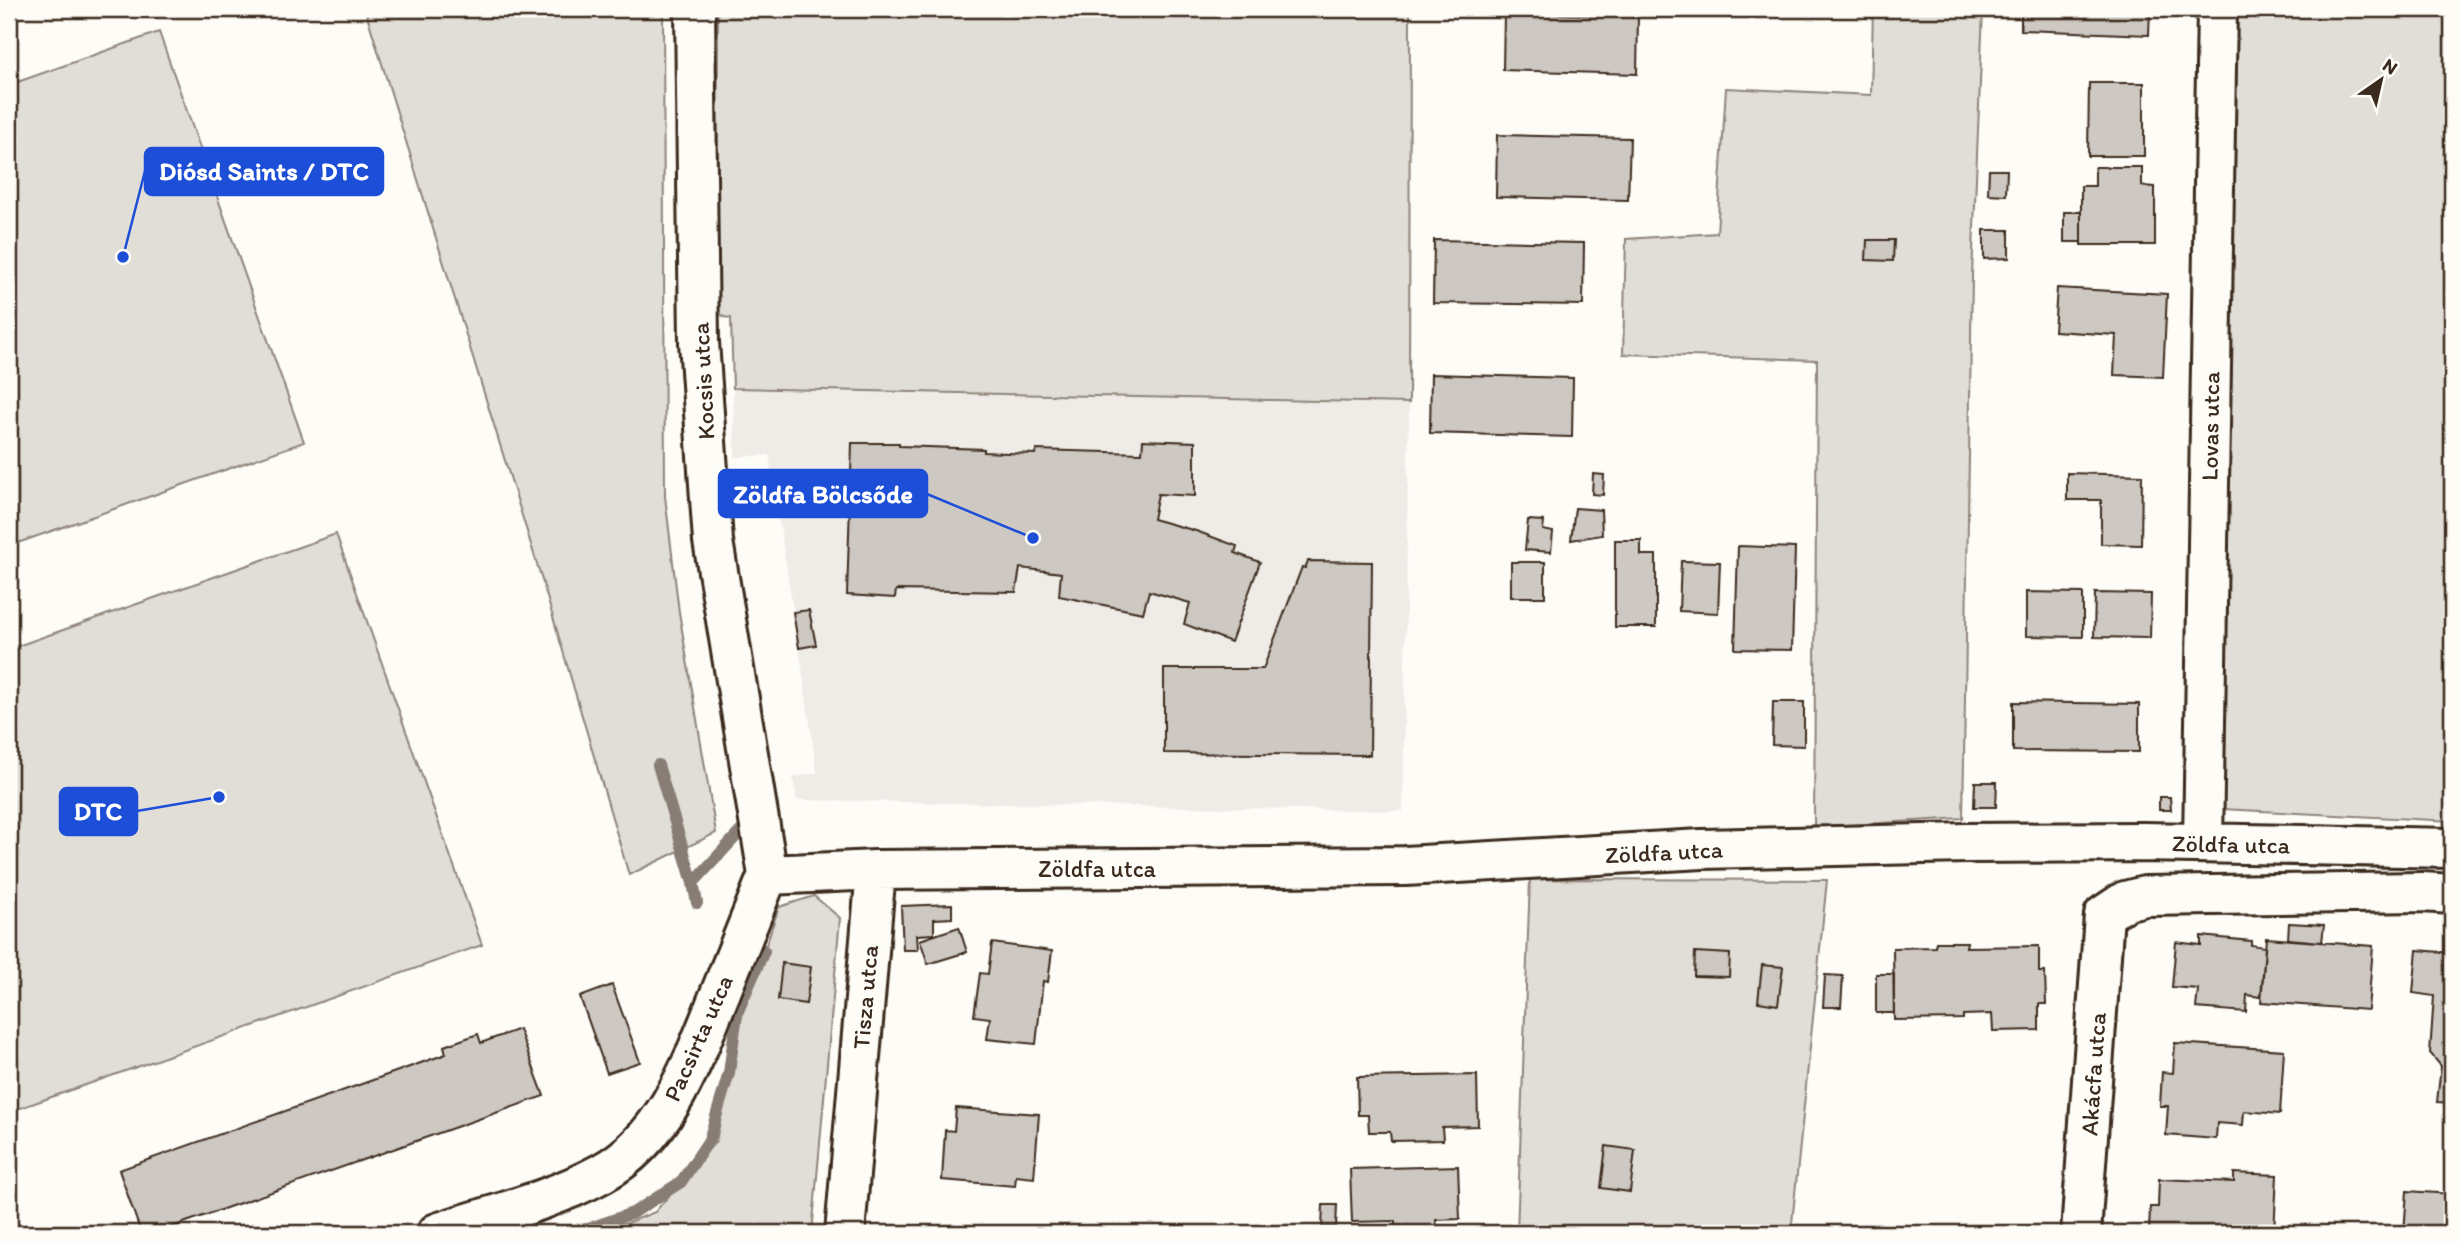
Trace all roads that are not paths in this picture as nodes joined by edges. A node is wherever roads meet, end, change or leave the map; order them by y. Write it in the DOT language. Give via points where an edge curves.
graph roads {
  1 [pos="695,9"];
  2 [pos="2217,9"];
  3 [pos="2203,843"];
  4 [pos="2452,849"];
  5 [pos="876,870"];
  6 [pos="768,874"];
  7 [pos="2452,894"];
  8 [pos="2104,915"];
  9 [pos="437,1233"];
  10 [pos="845,1233"];
  11 [pos="2081,1233"];
  1 -- 6 [label="street, Kocsis utca" via="699,342 713,541"];
  2 -- 3 [label="street, Lovas utca"];
  3 -- 4 [label="street, Zöldfa utca"];
  3 -- 5 [label="street, Zöldfa utca" via="1967,842 1702,849 1379,866"];
  5 -- 6 [label="street"];
  5 -- 10 [label="street, Tisza utca"];
  6 -- 9 [label="street, Pacsirta utca" via="696,1052 671,1103 642,1143 604,1172 561,1192"];
  7 -- 8 [label="street, Zöldfa utca" via="2145,895"];
  8 -- 11 [label="street, Akácfa utca"];
}
